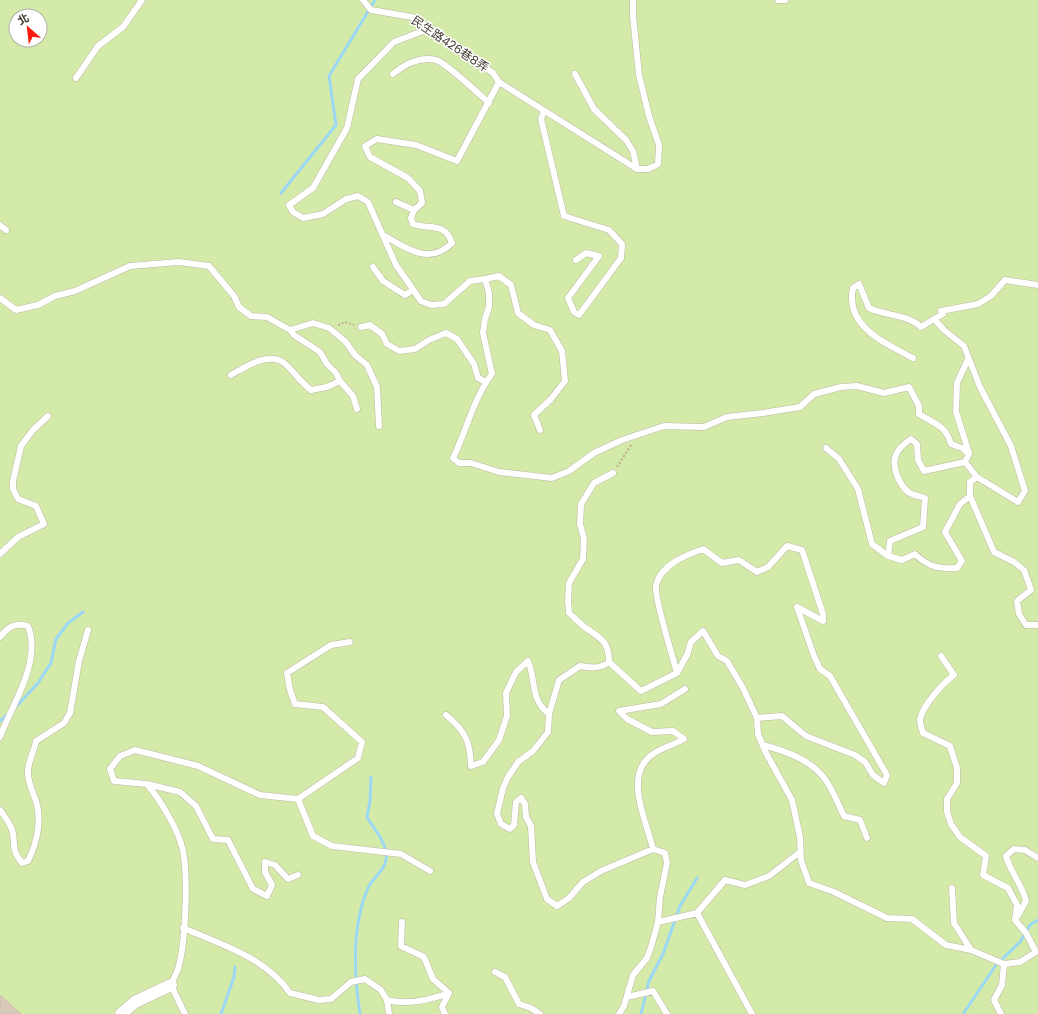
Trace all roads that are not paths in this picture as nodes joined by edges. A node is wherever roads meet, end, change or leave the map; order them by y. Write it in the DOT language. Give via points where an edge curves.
graph roads {
  1 [pos="135,0"];
  2 [pos="142,0"];
  3 [pos="363,0"];
  4 [pos="633,0"];
  5 [pos="778,0"];
  6 [pos="785,0"];
  7 [pos="136,7"];
  8 [pos="428,29"];
  9 [pos="393,74"];
  10 [pos="575,74"];
  11 [pos="76,78"];
  12 [pos="499,82"];
  13 [pos="489,103"];
  14 [pos="544,111"];
  15 [pos="637,169"];
  16 [pos="396,202"];
  17 [pos="414,210"];
  18 [pos="0,225"];
  19 [pos="6,230"];
  20 [pos="383,235"];
  21 [pos="576,260"];
  22 [pos="372,267"];
  23 [pos="485,279"];
  24 [pos="1038,285"];
  25 [pos="413,290"];
  26 [pos="0,298"];
  27 [pos="934,319"];
  28 [pos="361,327"];
  29 [pos="290,330"];
  30 [pos="912,358"];
  31 [pos="968,359"];
  32 [pos="231,374"];
  33 [pos="340,381"];
  34 [pos="486,382"];
  35 [pos="356,409"];
  36 [pos="48,416"];
  37 [pos="379,426"];
  38 [pos="540,430"];
  39 [pos="826,448"];
  40 [pos="969,454"];
  41 [pos="966,462"];
  42 [pos="613,473"];
  43 [pos="977,477"];
  44 [pos="970,496"];
  45 [pos="0,554"];
  46 [pos="888,556"];
  47 [pos="1038,625"];
  48 [pos="88,630"];
  49 [pos="0,637"];
  50 [pos="350,642"];
  51 [pos="941,656"];
  52 [pos="609,662"];
  53 [pos="677,673"];
  54 [pos="685,689"];
  55 [pos="550,714"];
  56 [pos="446,715"];
  57 [pos="757,718"];
  58 [pos="0,737"];
  59 [pos="763,745"];
  60 [pos="147,784"];
  61 [pos="298,799"];
  62 [pos="0,810"];
  63 [pos="867,838"];
  64 [pos="653,849"];
  65 [pos="800,852"];
  66 [pos="1038,858"];
  67 [pos="430,871"];
  68 [pos="298,875"];
  69 [pos="952,888"];
  70 [pos="696,913"];
  71 [pos="1015,920"];
  72 [pos="402,922"];
  73 [pos="658,922"];
  74 [pos="184,928"];
  75 [pos="971,950"];
  76 [pos="1004,964"];
  77 [pos="495,972"];
  78 [pos="171,985"];
  79 [pos="448,993"];
  80 [pos="627,997"];
  81 [pos="387,1000"];
  82 [pos="121,1014"];
  83 [pos="185,1014"];
  84 [pos="389,1014"];
  85 [pos="445,1014"];
  86 [pos="540,1014"];
  87 [pos="619,1014"];
  88 [pos="667,1014"];
  89 [pos="752,1014"];
  90 [pos="1001,1014"];
  1 -- 7 [label="lane"];
  2 -- 7 [label="lane"];
  3 -- 8 [label="lane, 民生路426巷8弄" via="371,10 412,17"];
  4 -- 15 [label="lane" via="639,75 659,145 658,164 648,169"];
  5 -- 6 [label="lane"];
  7 -- 11 [label="lane" via="123,27 98,46"];
  8 -- 12 [label="lane, 民生路426巷8弄" via="493,73"];
  8 -- 20 [label="lane" via="394,42 358,79 347,128 312,188 289,205 293,212 303,218 323,214 346,199 358,196 368,202"];
  9 -- 13 [label="lane" via="404,65 420,59 437,60"];
  10 -- 15 [label="lane" via="594,108 626,140 633,151"];
  12 -- 13 [label="lane, 民生路426巷8弄"];
  12 -- 14 [label="lane"];
  13 -- 17 [label="lane, 民生路426巷8弄" via="457,160 416,145 377,139 365,146 370,156 408,178 420,191 422,203"];
  14 -- 15 [label="lane"];
  14 -- 21 [label="lane" via="541,119 564,216 609,230 622,244 622,258 579,315 574,312 568,298 599,256 586,254"];
  16 -- 17 [label="lane"];
  17 -- 20 [label="lane" via="411,218 413,224 437,227 449,234 452,244 444,251 430,255 412,251"];
  18 -- 19 [label="lane"];
  20 -- 25 [label="lane" via="396,265"];
  22 -- 25 [label="lane" via="383,281 405,295"];
  23 -- 25 [label="lane" via="470,281 444,304 431,305 421,300"];
  23 -- 34 [label="lane" via="489,307 483,333 492,374"];
  23 -- 38 [label="lane" via="499,276 511,285 518,313 534,325 550,330 562,351 565,381 534,415"];
  24 -- 27 [label="lane" via="1005,280 991,296 978,304 941,311 942,314"];
  26 -- 29 [label="lane" via="16,310 75,291 130,266 169,262 195,263 209,266 234,296 239,307 251,316 267,317"];
  27 -- 30 [label="lane" via="921,327 914,321 881,314 868,308 859,284 854,288 851,298 854,312 862,324 875,337"];
  27 -- 31 [label="lane" via="964,346"];
  28 -- 34 [label="lane" via="370,326 382,334 387,344 399,352 415,349 446,333 457,339 474,364 478,378"];
  29 -- 33 [label="lane" via="320,352"];
  29 -- 37 [label="lane" via="313,323 329,328 345,341 367,365 377,387"];
  31 -- 40 [label="lane" via="957,383 956,412"];
  31 -- 43 [label="lane" via="1011,446 1025,491 1018,502"];
  32 -- 33 [label="lane" via="246,366 273,358 282,362 311,390"];
  33 -- 35 [label="lane" via="353,396"];
  34 -- 40 [label="lane" via="453,458 460,463 471,463 513,475 552,478 570,471 594,453 664,426 704,427 727,417 800,407 814,394 857,386 884,393 909,387 919,406 918,414 942,427 951,444"];
  36 -- 45 [label="lane" via="21,446 13,481 13,489 18,499 36,506 44,524 18,537"];
  39 -- 46 [label="lane" via="839,459 858,489 872,544"];
  40 -- 41 [label="lane"];
  41 -- 43 [label="lane"];
  41 -- 46 [label="lane" via="924,471 918,460 917,444 911,440 903,445 895,455 894,468 908,492 925,498 923,527 890,541"];
  42 -- 52 [label="lane" via="594,483 581,504 583,559 569,583 568,601 569,613 601,638 609,650"];
  43 -- 44 [label="lane" via="970,482"];
  44 -- 46 [label="lane" via="960,504 945,532 962,561 957,568 938,569 924,563 915,554 902,560"];
  44 -- 47 [label="lane" via="994,552 1024,570 1031,590 1017,601 1019,614 1026,625"];
  48 -- 62 [label="lane" via="79,661 70,713 64,723 36,741 28,768 38,818 36,846 28,861 22,863 17,857 13,848 11,827"];
  49 -- 58 [label="lane" via="8,628 20,624 28,626 32,637 29,669"];
  50 -- 61 [label="lane" via="331,645 287,673 295,704 323,707 362,742 358,758"];
  51 -- 71 [label="lane" via="954,675 944,682 927,705 920,721 923,733 950,746 957,768 957,783 947,799 946,812 960,837 986,856 983,875 1008,888 1017,905"];
  52 -- 53 [label="lane" via="641,691"];
  52 -- 55 [label="lane" via="592,669 580,666 560,680"];
  53 -- 57 [label="lane" via="691,642 703,631 718,656 727,661"];
  53 -- 57 [label="lane" via="656,586 663,572 680,558 702,548 722,563 739,560 757,572 768,567 787,546 802,550 823,614 823,621 797,607 814,656 820,669 830,676 881,762 887,775 884,783 854,755 806,736 782,716"];
  54 -- 64 [label="lane" via="661,704 619,711 627,719 652,732 673,731 684,739 656,752 645,761 639,771 639,802"];
  55 -- 56 [label="lane" via="540,706 532,686 533,673 528,661 516,672 506,693 507,716 499,740 483,762 471,766 470,750 460,727"];
  55 -- 64 [label="lane" via="548,732 533,751 518,762 508,777 498,814 501,824 510,829 514,825 516,802 521,798 525,804 526,817 531,826 533,862 547,899 557,906 569,898 583,882 601,871"];
  57 -- 59 [label="lane" via="758,734"];
  59 -- 63 [label="lane" via="788,752 825,779 844,816 860,820"];
  59 -- 65 [label="lane" via="792,800 800,837"];
  60 -- 61 [label="lane" via="114,781 110,769 120,756 135,750 198,766 260,795"];
  60 -- 68 [label="lane" via="180,792 196,806 213,839 228,840 254,888 267,896 272,885 265,872 265,862 275,865 288,879"];
  60 -- 74 [label="lane" via="159,798 183,849 186,868"];
  61 -- 67 [label="lane" via="313,836 332,846 401,854"];
  64 -- 73 [label="lane" via="665,853 667,863"];
  65 -- 70 [label="lane" via="769,876 745,885 725,880"];
  65 -- 75 [label="lane" via="810,883 887,918 912,919 946,945"];
  66 -- 71 [label="lane" via="1025,850 1014,849 1006,856 1008,865 1023,889 1026,901"];
  69 -- 75 [label="lane" via="954,923"];
  70 -- 73 [label="lane"];
  70 -- 89 [label="lane"];
  71 -- 76 [label="lane" via="1026,933 1036,952 1020,962"];
  72 -- 79 [label="lane" via="401,946 424,958 433,979"];
  73 -- 80 [label="lane" via="647,958 633,975"];
  74 -- 78 [label="lane" via="178,968"];
  74 -- 81 [label="lane" via="235,950 265,968 281,980 290,993 319,1000 331,999 351,982 365,979 381,990"];
  75 -- 76 [label="lane"];
  76 -- 90 [label="lane" via="1002,985 994,1000"];
  77 -- 86 [label="lane" via="505,977 519,1004"];
  78 -- 82 [label="street" via="135,1002"];
  78 -- 83 [label="lane"];
  79 -- 81 [label="lane" via="399,1004"];
  79 -- 85 [label="lane" via="442,1006"];
  80 -- 87 [label="lane"];
  80 -- 88 [label="lane" via="654,991"];
  81 -- 84 [label="lane"];
}
